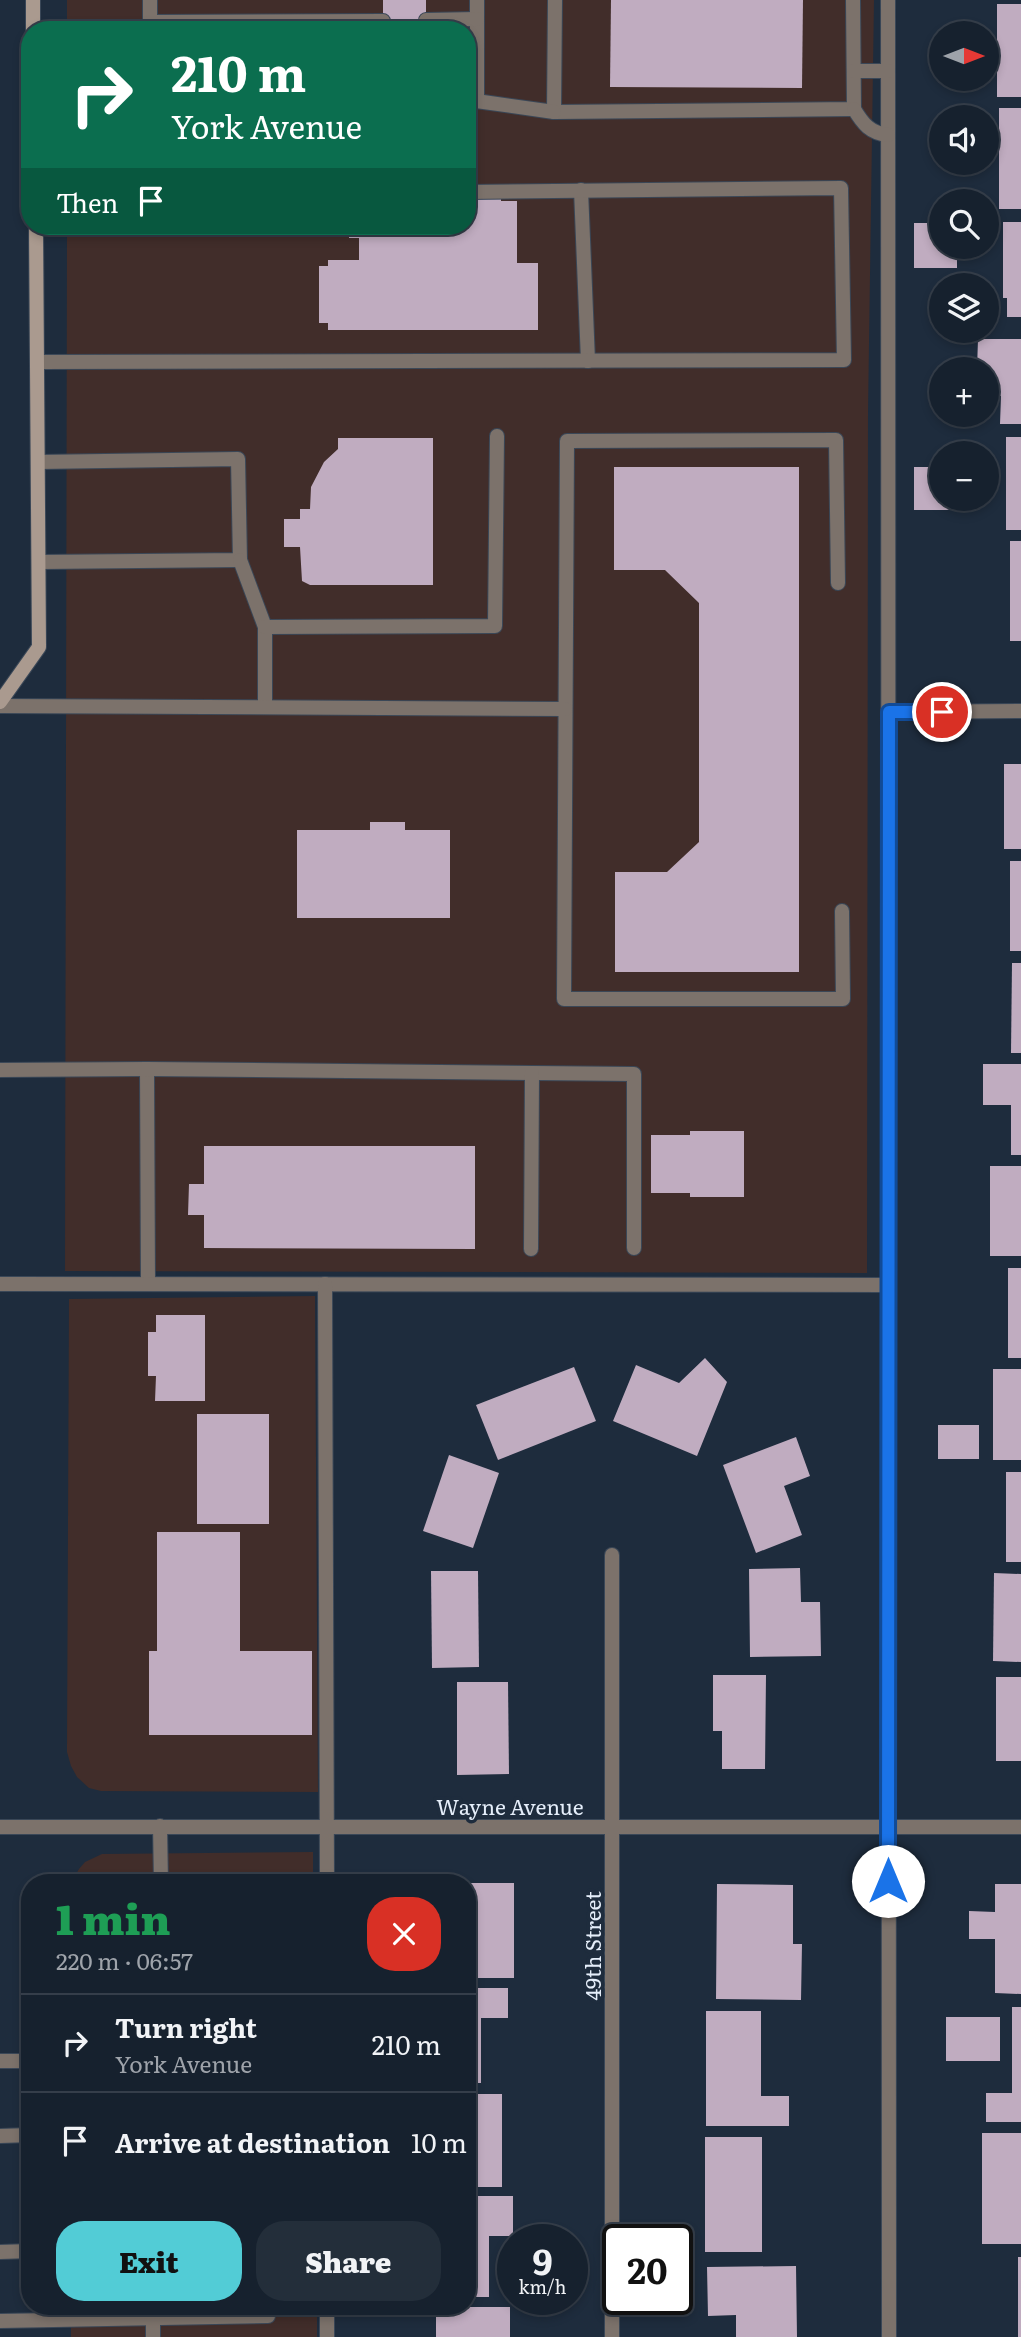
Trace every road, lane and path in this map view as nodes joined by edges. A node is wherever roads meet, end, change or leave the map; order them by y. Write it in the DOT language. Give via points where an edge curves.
graph roads {
  1 [pos="33,0"];
  2 [pos="149,0"];
  3 [pos="477,0"];
  4 [pos="555,0"];
  5 [pos="853,0"];
  6 [pos="888,0"];
  7 [pos="477,19"];
  8 [pos="426,20"];
  9 [pos="33,21"];
  10 [pos="150,21"];
  11 [pos="476,35"];
  12 [pos="854,71"];
  13 [pos="888,71"];
  14 [pos="476,101"];
  15 [pos="854,108"];
  16 [pos="554,112"];
  17 [pos="888,135"];
  18 [pos="581,190"];
  19 [pos="476,192"];
  20 [pos="36,235"];
  21 [pos="587,361"];
  22 [pos="37,362"];
  23 [pos="497,436"];
  24 [pos="38,462"];
  25 [pos="240,560"];
  26 [pos="40,562"];
  27 [pos="838,583"];
  28 [pos="265,627"];
  29 [pos="0,704"];
  30 [pos="265,707"];
  31 [pos="565,709"];
  32 [pos="1021,711"];
  33 [pos="889,712"];
  34 [pos="842,911"];
  35 [pos="147,1069"];
  36 [pos="0,1070"];
  37 [pos="532,1073"];
  38 [pos="634,1248"];
  39 [pos="531,1249"];
  40 [pos="0,1284"];
  41 [pos="148,1284"];
  42 [pos="325,1284"];
  43 [pos="889,1285"];
  44 [pos="612,1555"];
  45 [pos="160,1826"];
  46 [pos="327,1826"];
  47 [pos="612,1826"];
  48 [pos="0,1827"];
  49 [pos="888,1827"];
  50 [pos="1021,1827"];
  51 [pos="160,1874"];
  52 [pos="327,1874"];
  53 [pos="0,2061"];
  54 [pos="21,2061"];
  55 [pos="0,2136"];
  56 [pos="21,2136"];
  57 [pos="21,2251"];
  58 [pos="0,2252"];
  59 [pos="268,2315"];
  60 [pos="327,2315"];
  61 [pos="153,2320"];
  62 [pos="0,2321"];
  63 [pos="153,2337"];
  64 [pos="327,2337"];
  65 [pos="612,2337"];
  66 [pos="889,2337"];
  1 -- 9 [label="main road"];
  2 -- 10 [label="street"];
  3 -- 7 [label="street"];
  4 -- 16 [label="street"];
  5 -- 12 [label="street"];
  6 -- 13 [label="street"];
  7 -- 8 [label="street"];
  7 -- 11 [label="street"];
  12 -- 13 [label="street"];
  12 -- 15 [label="street"];
  13 -- 17 [label="street"];
  14 -- 16 [label="street"];
  15 -- 16 [label="street"];
  15 -- 17 [label="street" via="863,125 876,134"];
  17 -- 33 [label="street"];
  18 -- 19 [label="street"];
  18 -- 21 [label="street"];
  18 -- 21 [label="street" via="841,188 844,360"];
  20 -- 22 [label="main road"];
  21 -- 22 [label="street"];
  22 -- 24 [label="main road"];
  23 -- 28 [label="street" via="495,626"];
  24 -- 25 [label="street" via="238,459"];
  24 -- 26 [label="main road"];
  25 -- 26 [label="street"];
  25 -- 28 [label="street"];
  26 -- 29 [label="main road" via="39,647"];
  27 -- 31 [label="street" via="836,440 566,441"];
  28 -- 30 [label="street"];
  29 -- 30 [label="street"];
  30 -- 31 [label="street"];
  31 -- 34 [label="street" via="564,999 843,999"];
  32 -- 33 [label="street"];
  33 -- 43 [label="street"];
  35 -- 36 [label="street"];
  35 -- 37 [label="street"];
  35 -- 41 [label="street"];
  37 -- 38 [label="street" via="634,1074"];
  37 -- 39 [label="street"];
  40 -- 41 [label="street"];
  41 -- 42 [label="street"];
  42 -- 43 [label="street"];
  42 -- 46 [label="street"];
  43 -- 49 [label="street"];
  44 -- 47 [label="street, 49th Street"];
  45 -- 46 [label="street, Wayne Avenue"];
  45 -- 48 [label="street, Wayne Avenue"];
  45 -- 51 [label="street"];
  46 -- 47 [label="street, Wayne Avenue"];
  46 -- 52 [label="street"];
  47 -- 49 [label="street, Wayne Avenue"];
  47 -- 65 [label="street, 49th Street"];
  49 -- 50 [label="street, Wayne Avenue"];
  49 -- 66 [label="street"];
  53 -- 54 [label="street"];
  55 -- 56 [label="street"];
  57 -- 58 [label="street"];
  59 -- 61 [label="street"];
  60 -- 64 [label="street"];
  61 -- 62 [label="street"];
  61 -- 63 [label="street"];
}
